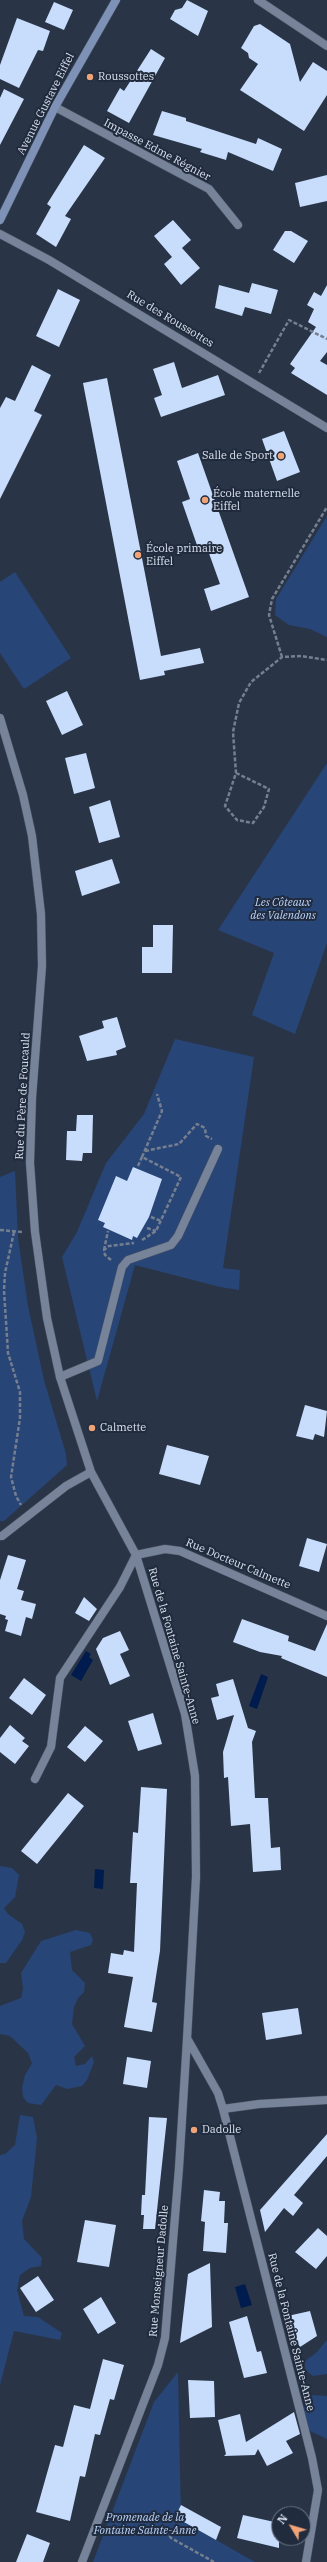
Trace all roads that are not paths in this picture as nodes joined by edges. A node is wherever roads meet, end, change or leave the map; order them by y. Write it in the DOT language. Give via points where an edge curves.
graph roads {
  1 [pos="116,0"];
  2 [pos="258,0"];
  3 [pos="327,46"];
  4 [pos="55,107"];
  5 [pos="0,220"];
  6 [pos="238,224"];
  7 [pos="0,234"];
  8 [pos="327,428"];
  9 [pos="0,718"];
  10 [pos="218,1149"];
  11 [pos="60,1377"];
  12 [pos="91,1472"];
  13 [pos="1,1538"];
  14 [pos="136,1555"];
  15 [pos="327,1616"];
  16 [pos="35,1779"];
  17 [pos="187,2039"];
  18 [pos="327,2100"];
  19 [pos="223,2109"];
  20 [pos="82,2562"];
  21 [pos="306,2562"];
  1 -- 4 [label="main road, Avenue Gustave Eiffel"];
  2 -- 3 [label="street"];
  4 -- 5 [label="main road, Avenue Gustave Eiffel"];
  4 -- 6 [label="street, Impasse Edme Régnier" via="209,189"];
  7 -- 8 [label="street, Rue des Roussottes" via="49,260"];
  9 -- 11 [label="street, Rue du Père de Foucauld" via="23,795 32,836 41,914 42,966 30,1163 42,1287"];
  10 -- 11 [label="street" via="178,1236 171,1245 128,1260 122,1267 98,1361"];
  11 -- 12 [label="street, Rue du Père de Foucauld"];
  12 -- 13 [label="street" via="66,1486"];
  12 -- 14 [label="street, Rue de la Fontaine Sainte-Anne"];
  14 -- 15 [label="street, Rue Docteur Calmette" via="165,1549 180,1551"];
  14 -- 16 [label="street" via="120,1587 60,1678 51,1747"];
  14 -- 17 [label="street, Rue de la Fontaine Sainte-Anne" via="185,1714 195,1776 196,1877"];
  17 -- 19 [label="street, Rue de la Fontaine Sainte-Anne" via="218,2093"];
  17 -- 20 [label="street, Rue Monseigneur Dadolle" via="165,2338 158,2364"];
  18 -- 19 [label="street"];
  19 -- 21 [label="street, Rue de la Fontaine Sainte-Anne" via="318,2490"];
}
